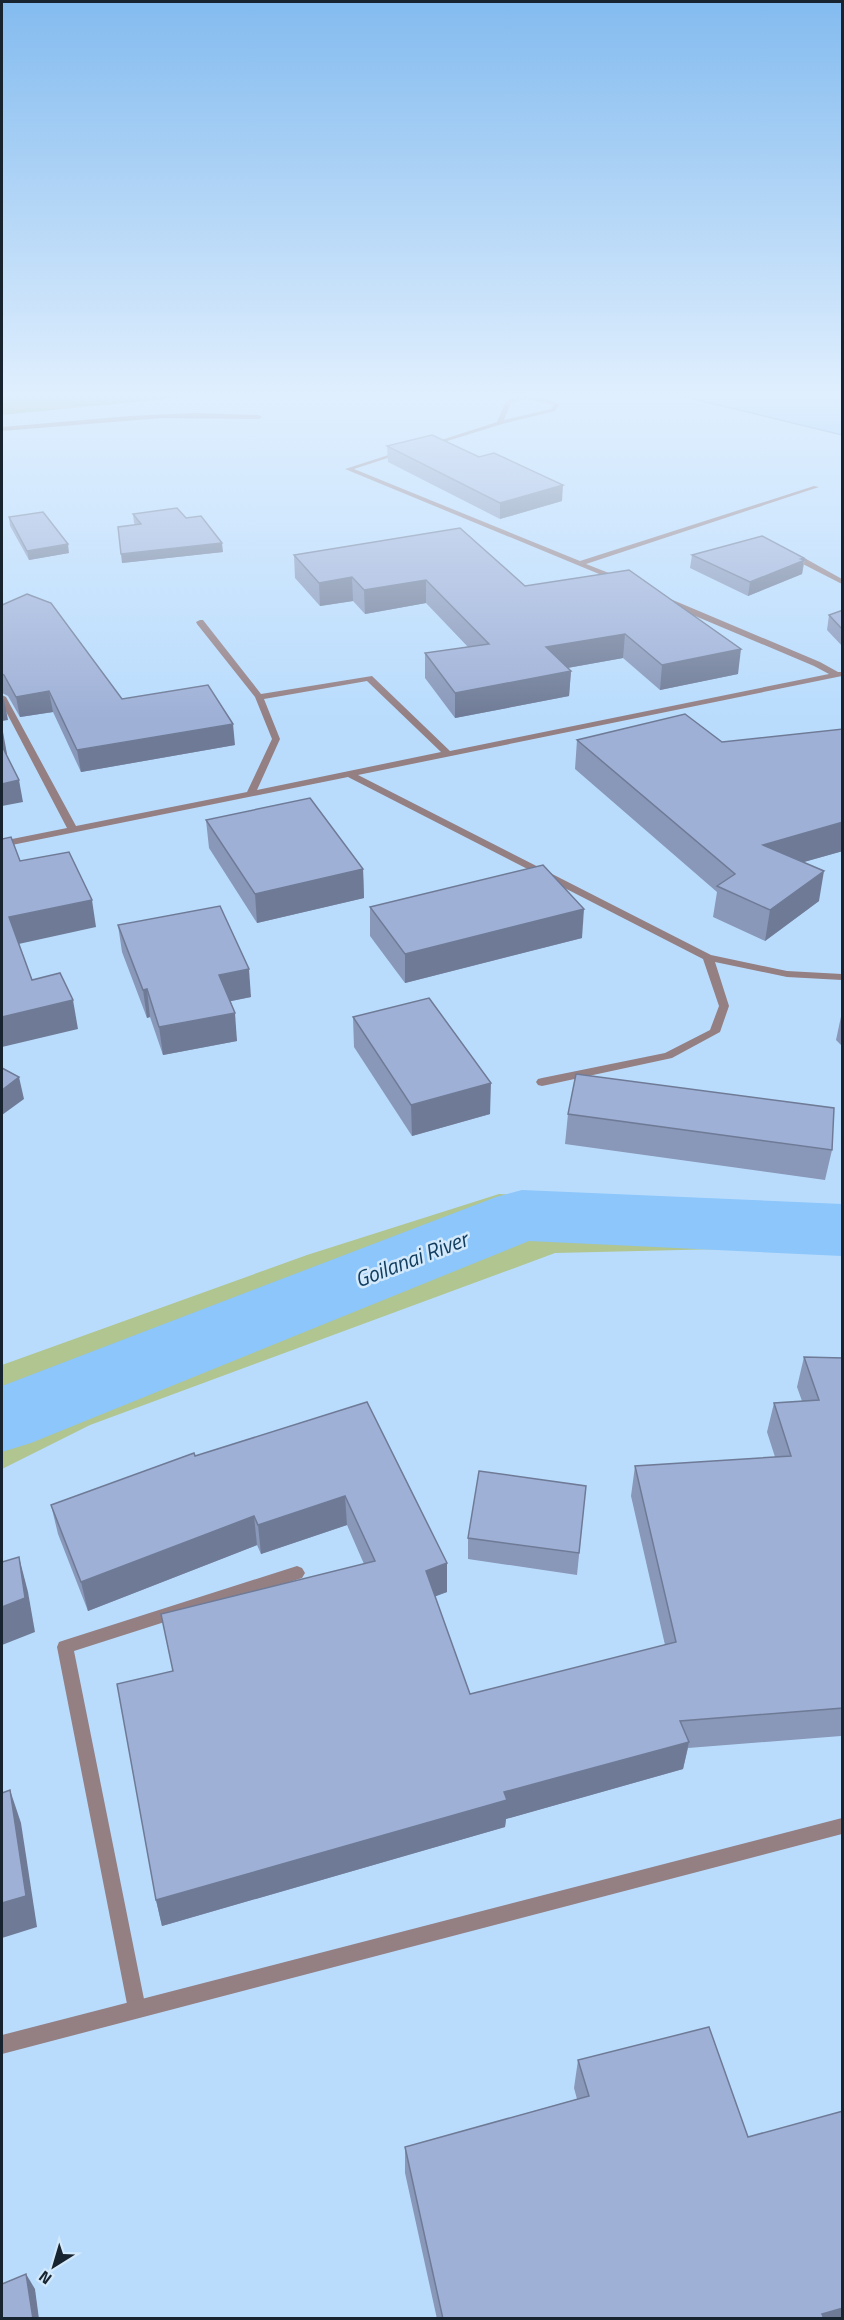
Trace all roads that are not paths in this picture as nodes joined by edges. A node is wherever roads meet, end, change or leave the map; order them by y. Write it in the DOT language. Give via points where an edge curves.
graph roads {
  1 [pos="429,502"];
  2 [pos="769,502"];
  3 [pos="796,557"];
  4 [pos="579,564"];
  5 [pos="622,582"];
  6 [pos="843,582"];
  7 [pos="655,596"];
  8 [pos="200,622"];
  9 [pos="839,674"];
  10 [pos="2,697"];
  11 [pos="259,698"];
  12 [pos="448,753"];
  13 [pos="350,774"];
  14 [pos="251,793"];
  15 [pos="73,830"];
  16 [pos="2,844"];
  17 [pos="708,957"];
  18 [pos="843,977"];
  19 [pos="542,1082"];
  20 [pos="297,1573"];
  21 [pos="843,1826"];
  22 [pos="136,2009"];
  23 [pos="2,2044"];
  1 -- 4 [label="street"];
  2 -- 4 [label="street"];
  3 -- 6 [label="street"];
  4 -- 5 [label="street"];
  7 -- 9 [label="street"];
  8 -- 11 [label="street"];
  9 -- 12 [label="street"];
  10 -- 15 [label="street"];
  11 -- 12 [label="street" via="369,678"];
  11 -- 14 [label="street" via="276,739"];
  12 -- 13 [label="street"];
  13 -- 14 [label="street"];
  13 -- 17 [label="street"];
  14 -- 15 [label="street"];
  15 -- 16 [label="street"];
  17 -- 18 [label="street" via="787,974"];
  17 -- 19 [label="street" via="724,1006 715,1032 668,1056"];
  20 -- 22 [label="street" via="65,1647"];
  21 -- 22 [label="street"];
  22 -- 23 [label="street"];
}
